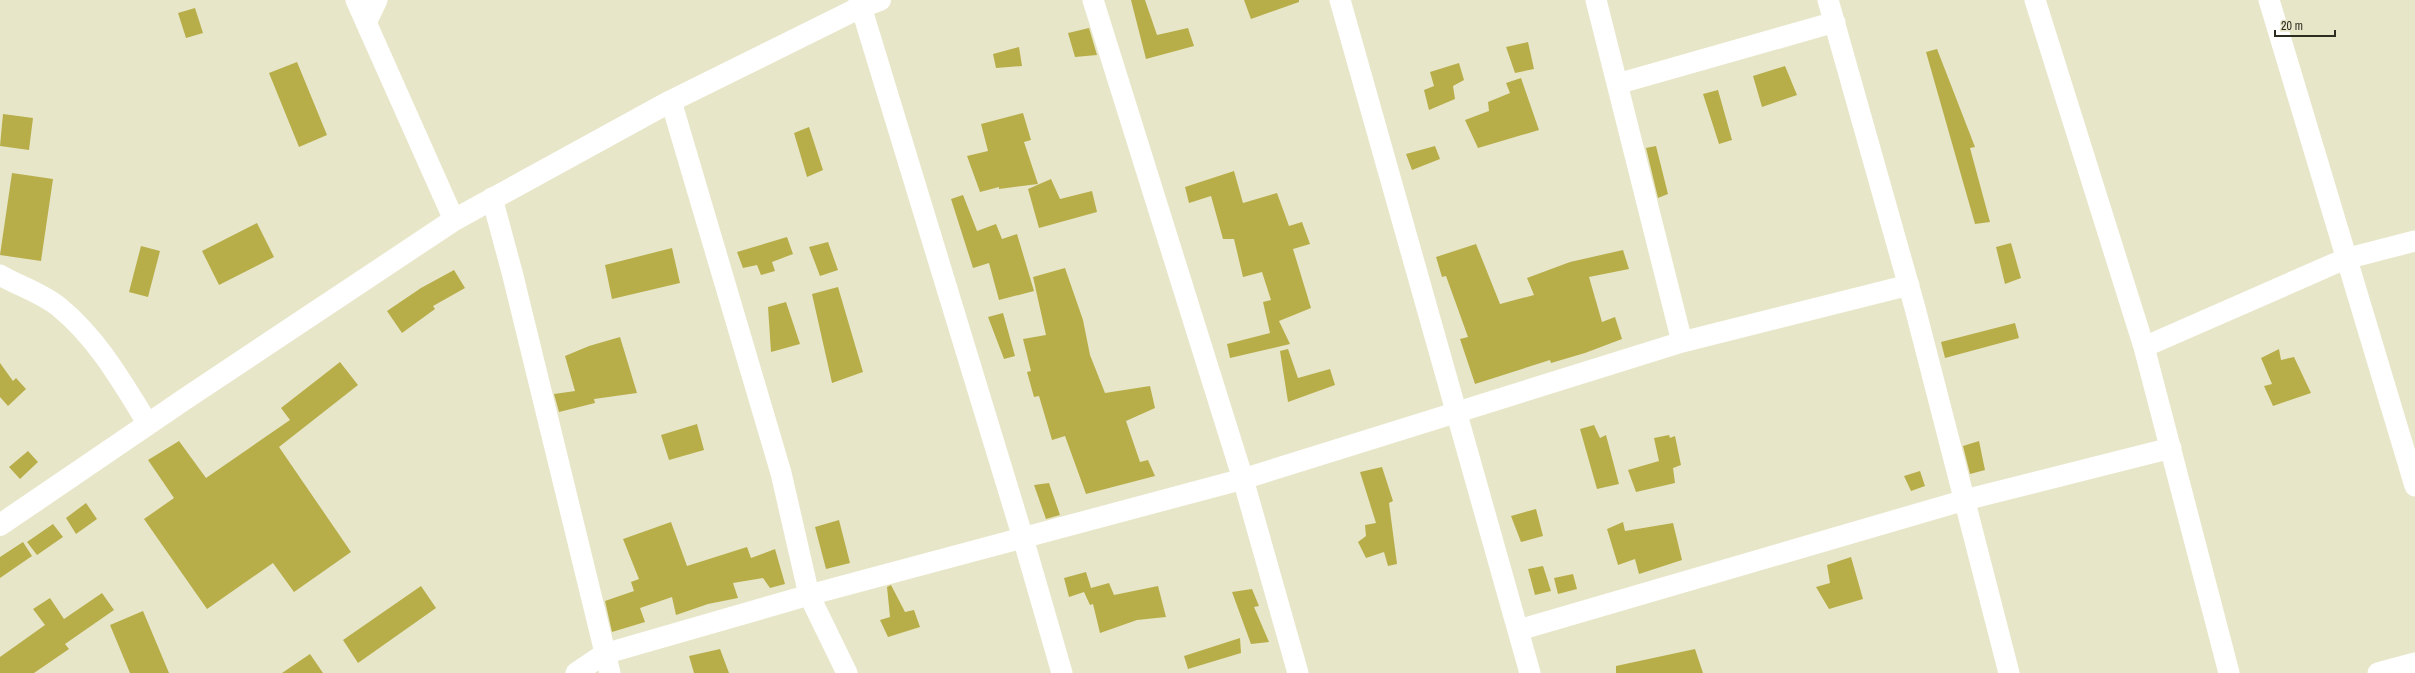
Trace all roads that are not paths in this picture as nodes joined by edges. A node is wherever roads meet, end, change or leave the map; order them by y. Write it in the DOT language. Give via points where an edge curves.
graph roads {
  1 [pos="356,0"];
  2 [pos="378,0"];
  3 [pos="1093,0"];
  4 [pos="1340,0"];
  5 [pos="1596,0"];
  6 [pos="1828,0"];
  7 [pos="2035,0"];
  8 [pos="2269,0"];
  9 [pos="867,2"];
  10 [pos="1835,22"];
  11 [pos="366,23"];
  12 [pos="1617,84"];
  13 [pos="671,101"];
  14 [pos="492,198"];
  15 [pos="454,220"];
  16 [pos="2415,241"];
  17 [pos="2345,259"];
  18 [pos="0,275"];
  19 [pos="1909,285"];
  20 [pos="1682,342"];
  21 [pos="2144,348"];
  22 [pos="1458,412"];
  23 [pos="148,424"];
  24 [pos="2171,448"];
  25 [pos="1243,479"];
  26 [pos="2415,486"];
  27 [pos="1965,500"];
  28 [pos="0,525"];
  29 [pos="1023,538"];
  30 [pos="809,595"];
  31 [pos="1518,630"];
  32 [pos="607,663"];
  33 [pos="2415,663"];
  34 [pos="576,673"];
  35 [pos="847,673"];
  36 [pos="1062,673"];
  37 [pos="1298,673"];
  38 [pos="1530,673"];
  39 [pos="2009,673"];
  40 [pos="2229,673"];
  41 [pos="2378,673"];
  1 -- 11 [label="street"];
  2 -- 11 [label="street"];
  3 -- 25 [label="street"];
  4 -- 22 [label="street"];
  5 -- 12 [label="street"];
  6 -- 10 [label="street"];
  7 -- 21 [label="street"];
  8 -- 17 [label="street"];
  9 -- 13 [label="highway"];
  9 -- 29 [label="street"];
  10 -- 12 [label="street"];
  10 -- 19 [label="street"];
  11 -- 15 [label="street"];
  12 -- 20 [label="street"];
  13 -- 14 [label="highway"];
  13 -- 30 [label="street" via="782,473"];
  14 -- 15 [label="highway"];
  14 -- 32 [label="street"];
  15 -- 23 [label="highway"];
  16 -- 17 [label="street"];
  17 -- 21 [label="street"];
  17 -- 26 [label="street"];
  18 -- 23 [label="street" via="59,307 93,340 114,367"];
  19 -- 20 [label="street"];
  19 -- 27 [label="street"];
  20 -- 22 [label="street"];
  21 -- 24 [label="street"];
  22 -- 25 [label="street"];
  22 -- 31 [label="street"];
  23 -- 28 [label="highway"];
  24 -- 27 [label="street"];
  24 -- 40 [label="street"];
  25 -- 29 [label="street"];
  25 -- 37 [label="street"];
  27 -- 31 [label="street"];
  27 -- 39 [label="street"];
  29 -- 30 [label="street"];
  29 -- 36 [label="street"];
  30 -- 32 [label="street"];
  30 -- 35 [label="street"];
  31 -- 38 [label="street"];
  32 -- 34 [label="street"];
  33 -- 41 [label="street"];
}
